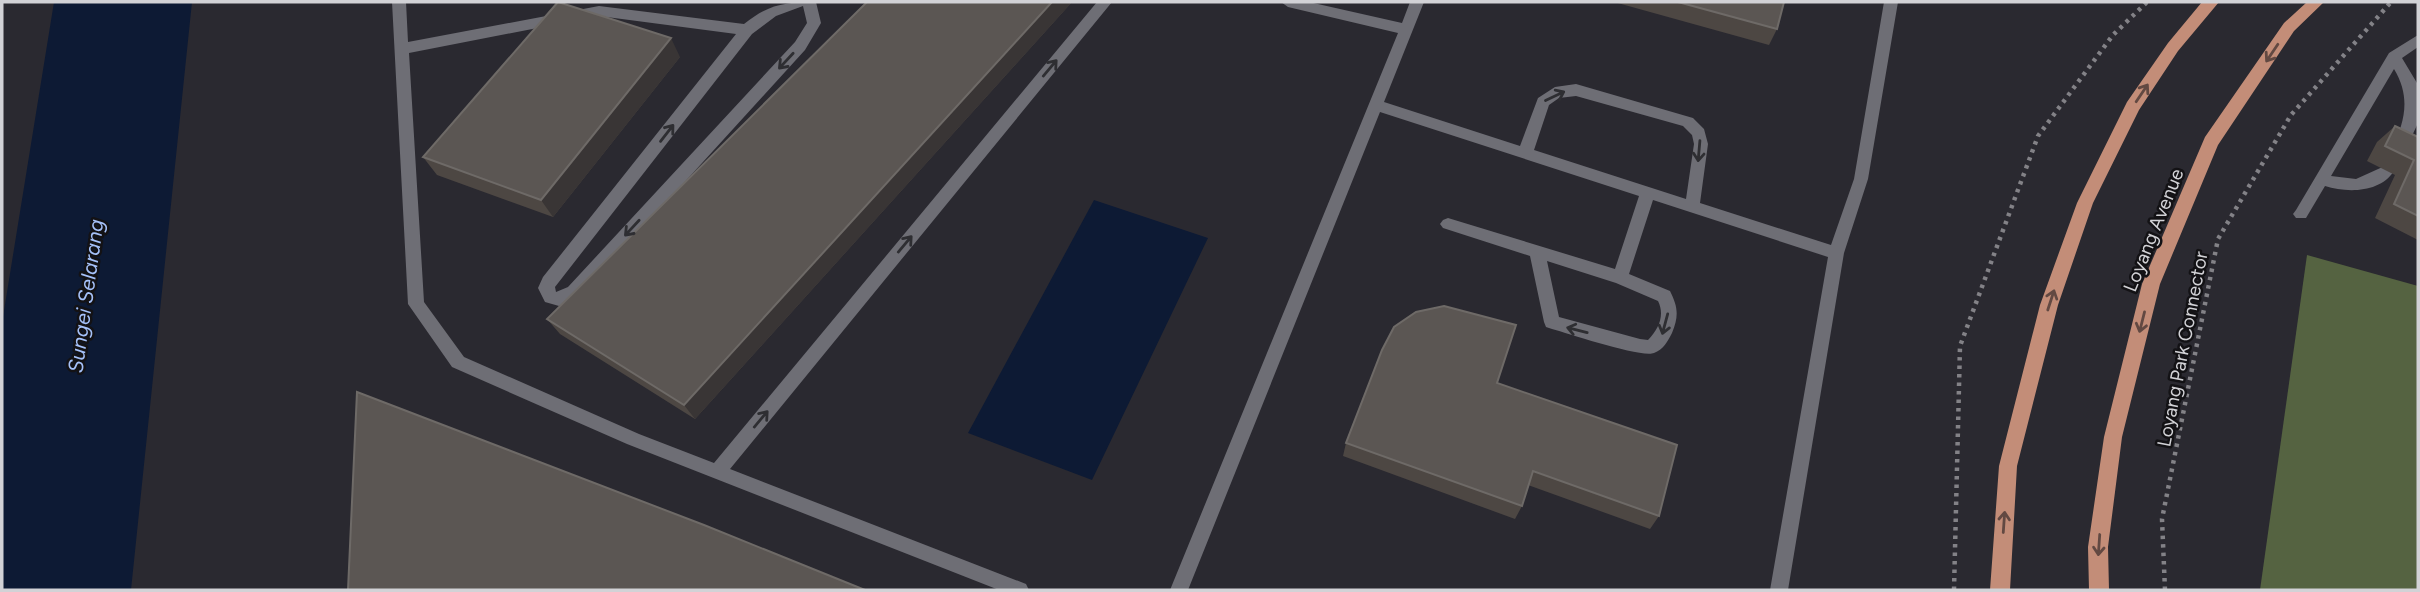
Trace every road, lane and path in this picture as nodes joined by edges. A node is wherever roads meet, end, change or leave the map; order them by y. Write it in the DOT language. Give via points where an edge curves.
graph roads {
  1 [pos="399,2"];
  2 [pos="800,2"];
  3 [pos="809,2"];
  4 [pos="1105,2"];
  5 [pos="1288,2"];
  6 [pos="1417,2"];
  7 [pos="1891,2"];
  8 [pos="2147,2"];
  9 [pos="2211,2"];
  10 [pos="2316,2"];
  11 [pos="2391,2"];
  12 [pos="1405,29"];
  13 [pos="747,30"];
  14 [pos="2418,40"];
  15 [pos="402,50"];
  16 [pos="2394,57"];
  17 [pos="1375,105"];
  18 [pos="2398,151"];
  19 [pos="1525,154"];
  20 [pos="2387,171"];
  21 [pos="2322,179"];
  22 [pos="1648,193"];
  23 [pos="1692,207"];
  24 [pos="2301,214"];
  25 [pos="1448,224"];
  26 [pos="1537,252"];
  27 [pos="1836,253"];
  28 [pos="1620,276"];
  29 [pos="717,472"];
  30 [pos="1020,590"];
  31 [pos="1179,590"];
  32 [pos="1779,590"];
  33 [pos="1954,590"];
  34 [pos="2000,590"];
  35 [pos="2098,590"];
  36 [pos="2165,590"];
  1 -- 15 [label="lane"];
  2 -- 13 [label="lane" via="777,8"];
  3 -- 13 [label="lane, one-way" via="814,23 800,46 574,292 559,299 551,297 546,288 549,282"];
  29 -- 4 [label="lane, one-way"];
  5 -- 12 [label="lane"];
  6 -- 12 [label="lane"];
  7 -- 27 [label="lane" via="1861,179"];
  8 -- 33 [label="path" via="2113,35 2038,136 1960,346"];
  34 -- 9 [label="main road, one-way" via="2008,466 2049,305 2085,203 2133,106"];
  10 -- 35 [label="main road, Loyang Avenue, one-way" via="2289,27 2211,142 2151,284 2113,437 2098,547"];
  11 -- 36 [label="path, Loyang Park Connector" via="2291,115 2218,239 2162,519"];
  12 -- 17 [label="lane"];
  13 -- 15 [label="lane" via="598,10"];
  14 -- 16 [label="lane"];
  15 -- 29 [label="lane" via="416,303 458,362"];
  16 -- 18 [label="lane" via="2410,83 2411,124"];
  16 -- 21 [label="lane"];
  17 -- 19 [label="lane"];
  17 -- 31 [label="lane"];
  19 -- 22 [label="lane"];
  19 -- 23 [label="lane, one-way" via="1543,102 1555,93 1576,90 1688,122 1699,132 1701,144"];
  20 -- 21 [label="lane" via="2368,183 2346,187"];
  21 -- 24 [label="lane"];
  22 -- 23 [label="lane"];
  22 -- 28 [label="lane"];
  23 -- 27 [label="lane"];
  25 -- 26 [label="lane"];
  26 -- 28 [label="lane"];
  28 -- 26 [label="lane, one-way" via="1664,296 1669,306 1662,337 1651,347 1552,322"];
  27 -- 32 [label="lane"];
  29 -- 30 [label="lane"];
}
